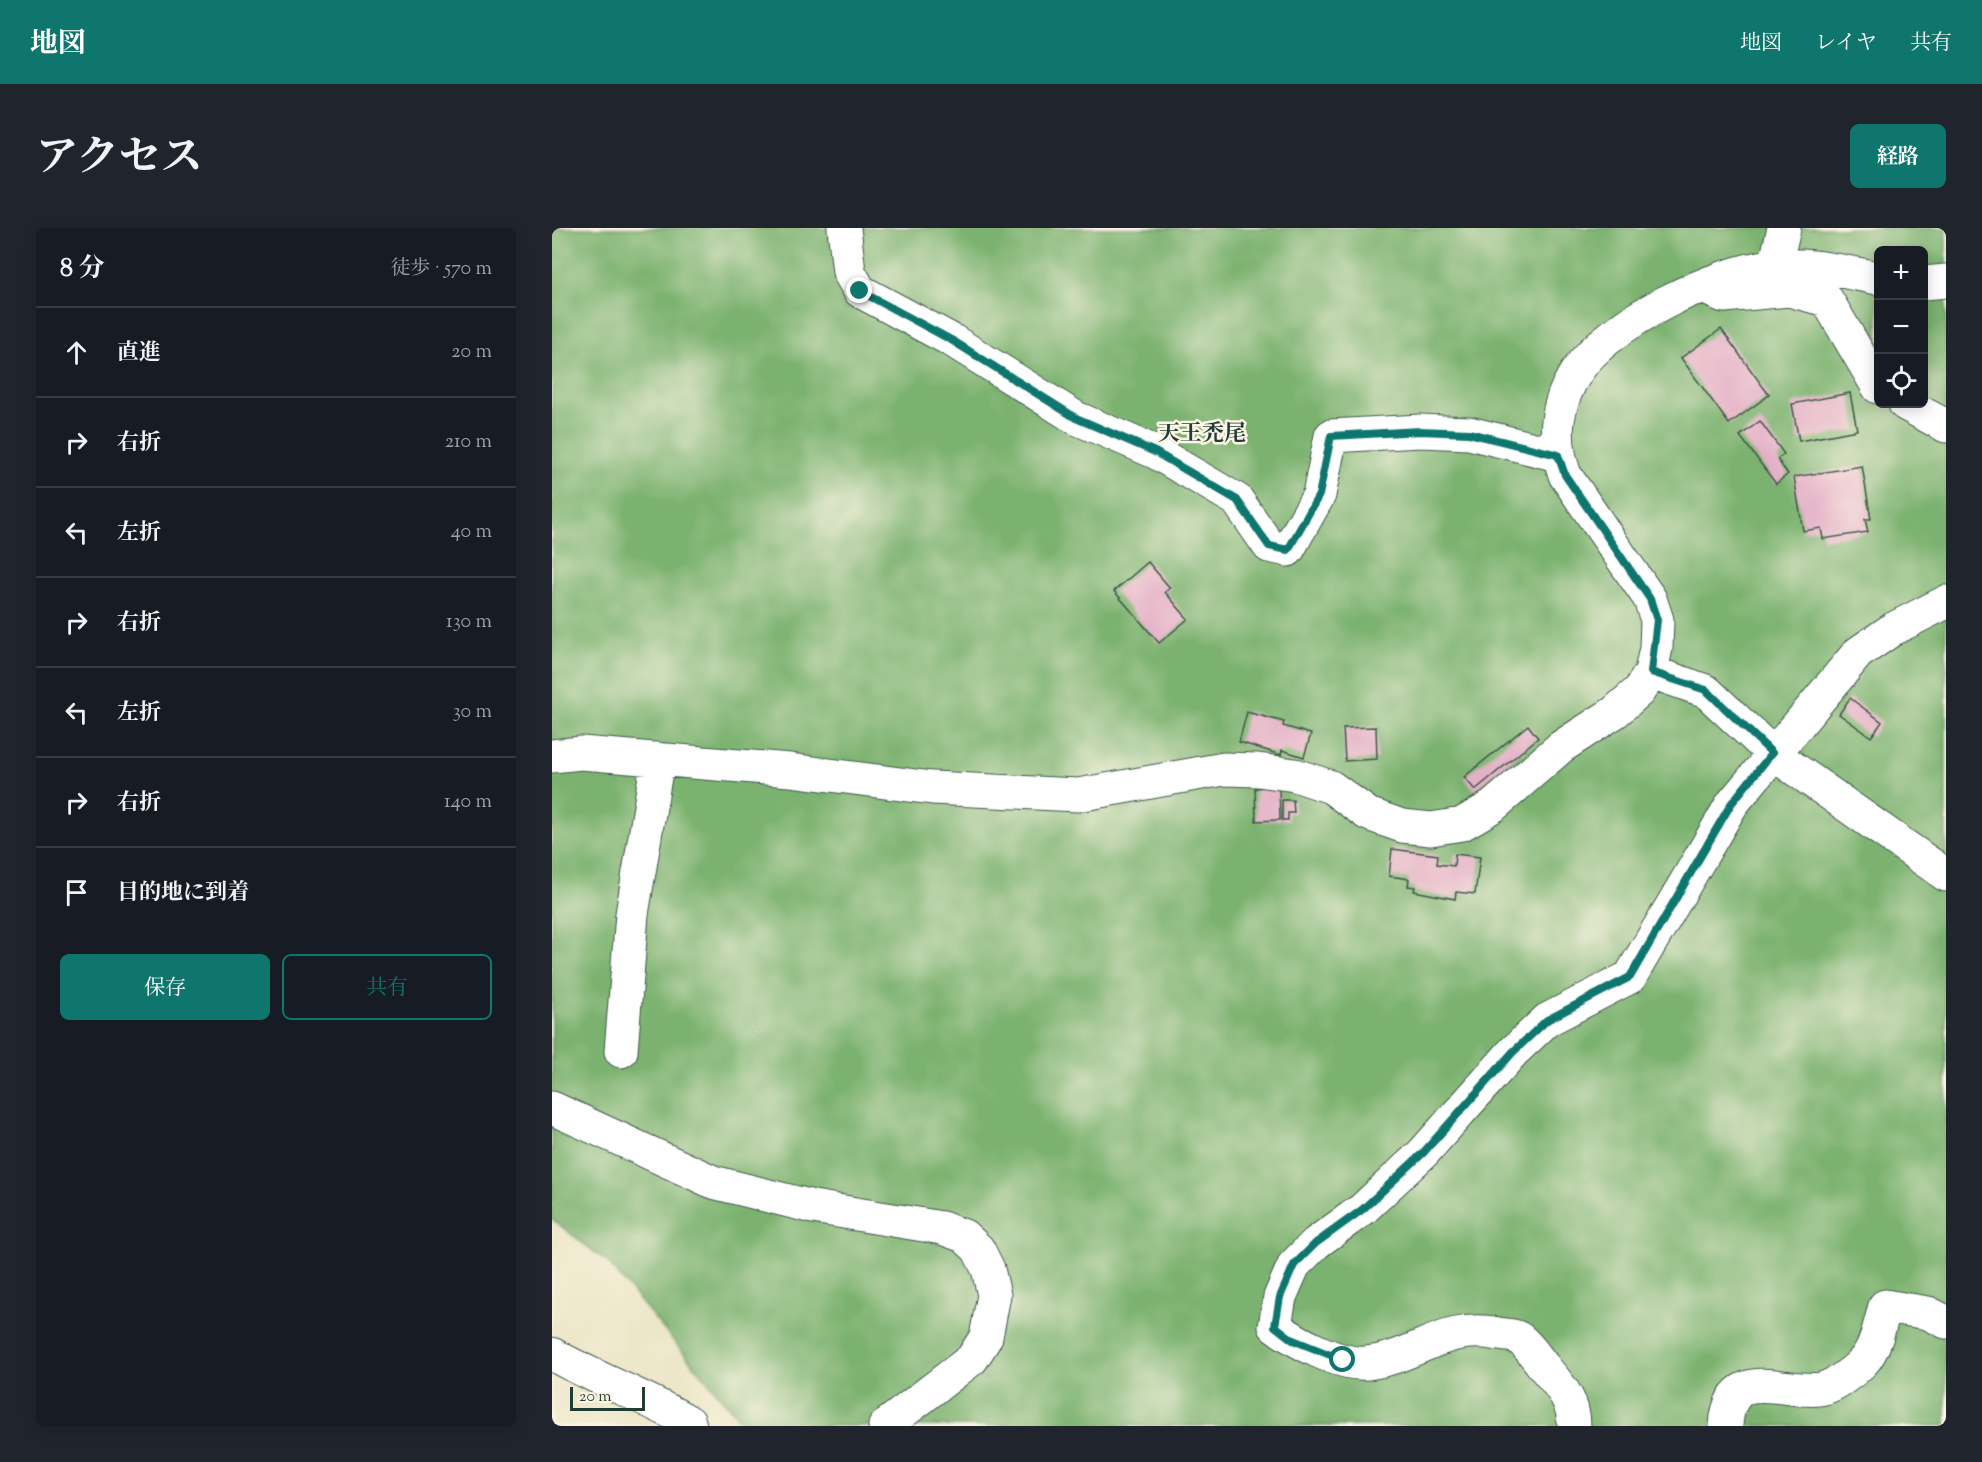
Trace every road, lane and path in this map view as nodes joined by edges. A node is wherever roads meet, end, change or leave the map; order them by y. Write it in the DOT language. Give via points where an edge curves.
graph roads {
  1 [pos="844,228"];
  2 [pos="1784,228"];
  3 [pos="1775,266"];
  4 [pos="1874,277"];
  5 [pos="1946,281"];
  6 [pos="1928,283"];
  7 [pos="1700,286"];
  8 [pos="1874,380"];
  9 [pos="1912,408"];
  10 [pos="1946,426"];
  11 [pos="1558,455"];
  12 [pos="1946,602"];
  13 [pos="1651,672"];
  14 [pos="1772,753"];
  15 [pos="552,756"];
  16 [pos="658,759"];
  17 [pos="1946,875"];
  18 [pos="621,1051"];
  19 [pos="552,1108"];
  20 [pos="1946,1322"];
  21 [pos="552,1354"];
  22 [pos="690,1426"];
  23 [pos="885,1426"];
  24 [pos="1575,1426"];
  25 [pos="1726,1426"];
  1 -- 11 [label="street" via="849,272 860,291 953,341 1076,418 1155,452 1237,500 1269,546 1288,550 1319,495 1331,436 1420,431 1469,433"];
  2 -- 3 [label="street"];
  3 -- 4 [label="street" via="1821,268"];
  3 -- 7 [label="street" via="1740,272"];
  5 -- 6 [label="street"];
  7 -- 8 [label="street" via="1724,296 1789,290 1827,300"];
  7 -- 11 [label="street" via="1640,316 1577,369 1557,417"];
  9 -- 10 [label="street"];
  11 -- 13 [label="street" via="1565,475 1650,599 1657,620"];
  12 -- 14 [label="street" via="1893,629 1858,653"];
  13 -- 14 [label="street" via="1706,690"];
  13 -- 16 [label="street" via="1639,691 1623,705 1561,747 1493,806 1462,824 1431,829 1402,826 1368,814 1331,787 1295,775 1258,770 1224,770 1068,795 932,788"];
  14 -- 17 [label="street"];
  14 -- 24 [label="street" via="1731,804 1630,977 1547,1020 1513,1052 1423,1153 1294,1265 1280,1297 1275,1326 1293,1340 1343,1360 1365,1364 1401,1355 1454,1332 1483,1331 1519,1338 1568,1394"];
  15 -- 16 [label="street" via="581,753"];
  16 -- 18 [label="street" via="632,914"];
  19 -- 23 [label="street" via="713,1182 813,1207 942,1228 964,1236 978,1249 994,1295 986,1337 972,1359"];
  20 -- 25 [label="street" via="1928,1313 1885,1306 1864,1361 1835,1383 1821,1389 1754,1384 1740,1390 1729,1407"];
  21 -- 22 [label="street" via="663,1407"];
}
